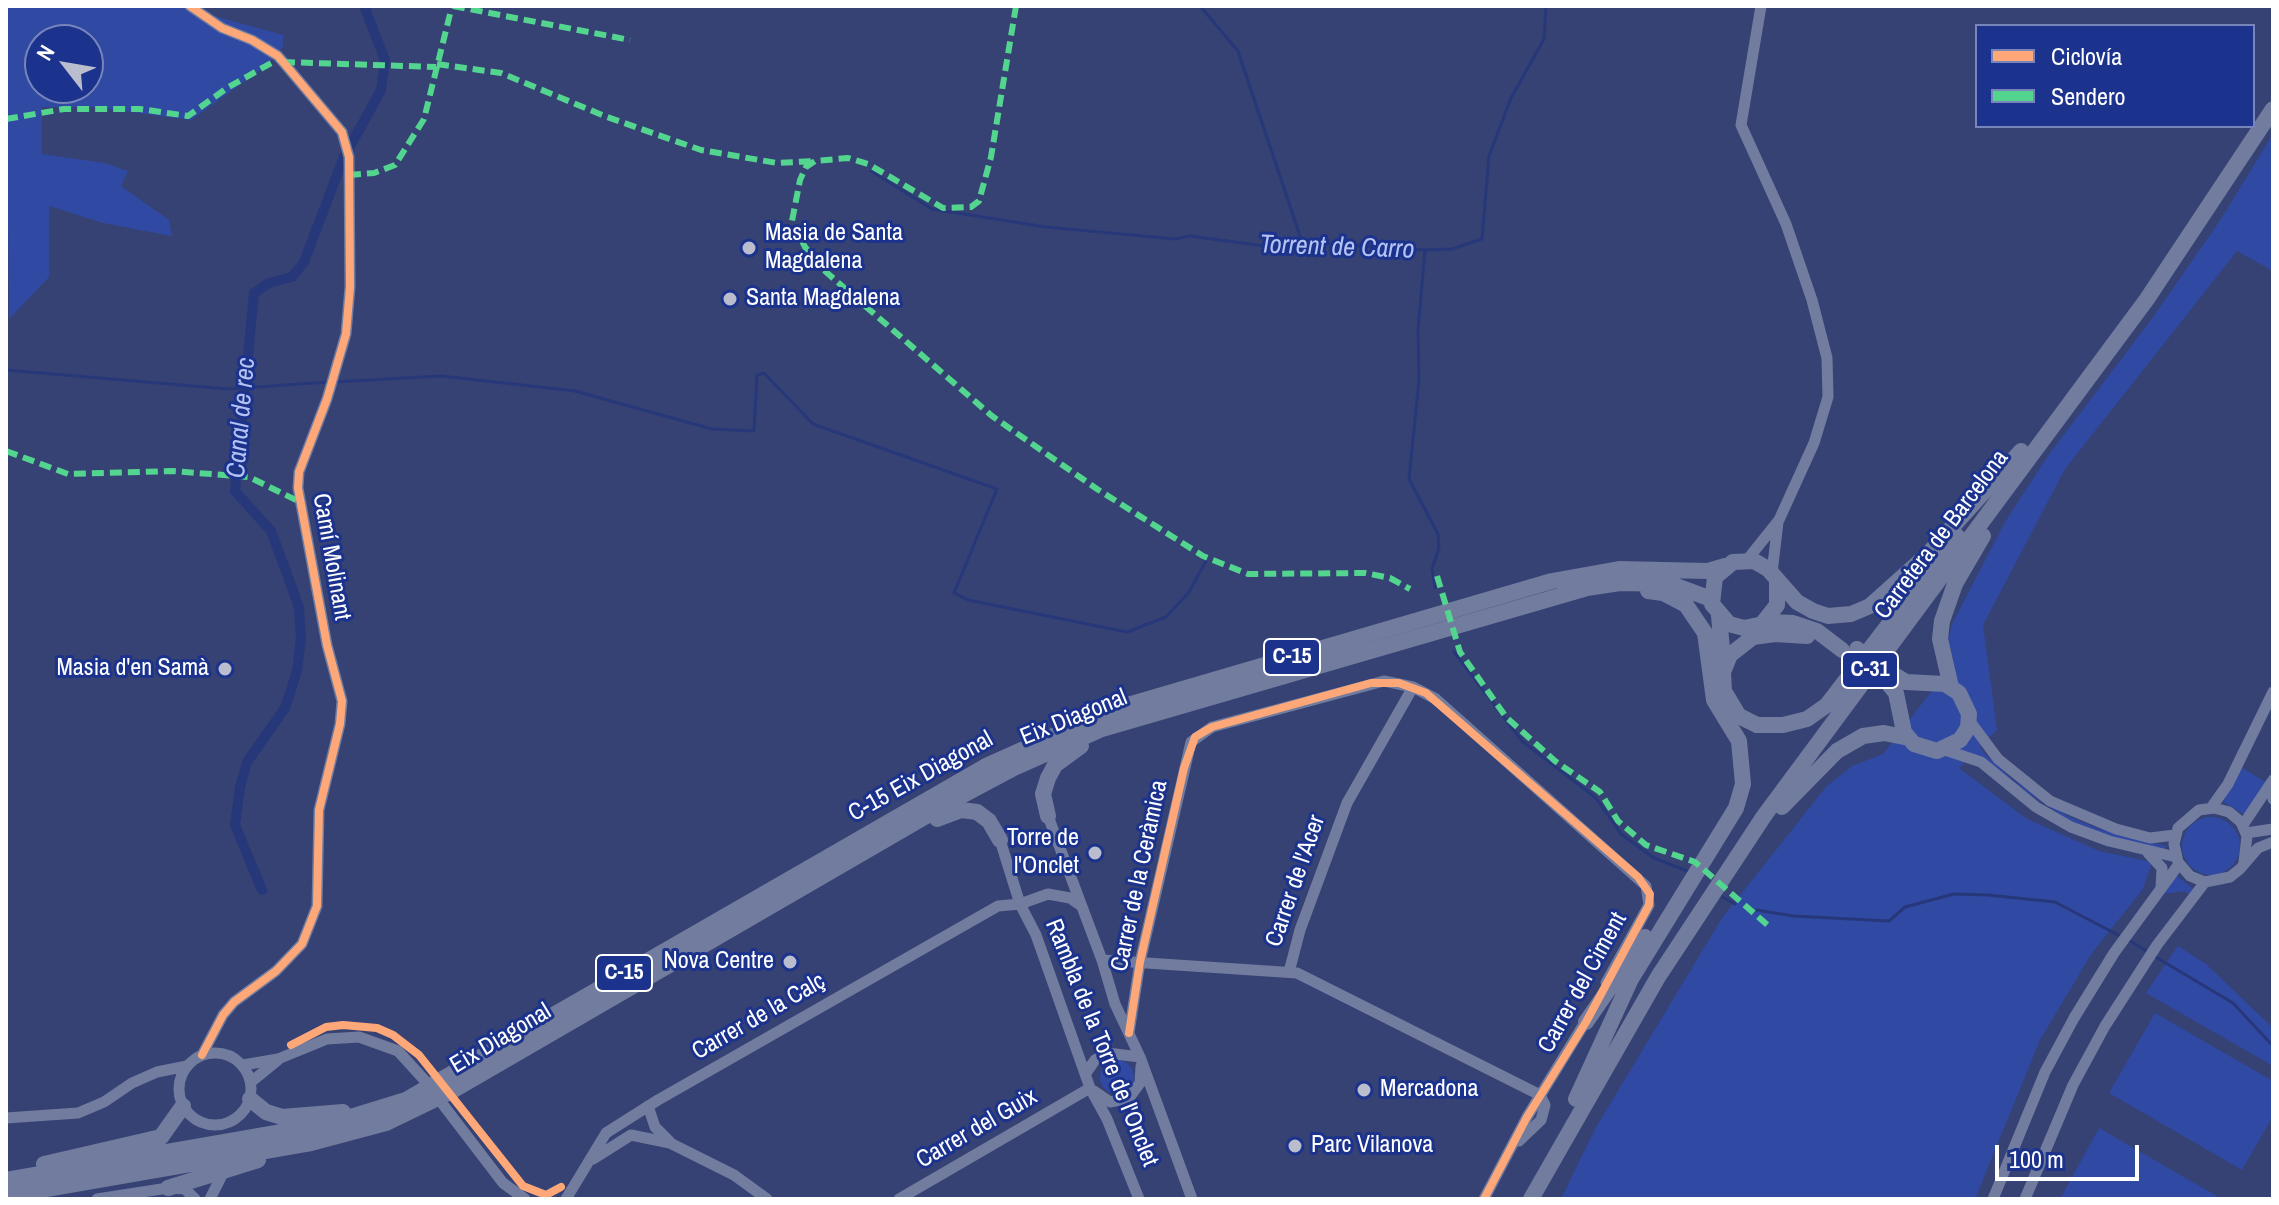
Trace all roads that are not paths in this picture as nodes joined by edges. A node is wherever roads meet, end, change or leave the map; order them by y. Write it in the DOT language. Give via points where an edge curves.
graph roads {
  1 [pos="190,6"];
  2 [pos="1761,6"];
  3 [pos="2273,109"];
  4 [pos="2208,211"];
  5 [pos="2019,472"];
  6 [pos="1998,479"];
  7 [pos="1779,520"];
  8 [pos="1747,560"];
  9 [pos="1725,566"];
  10 [pos="1620,583"];
  11 [pos="1776,583"];
  12 [pos="1711,599"];
  13 [pos="1719,616"];
  14 [pos="1762,624"];
  15 [pos="1850,652"];
  16 [pos="1891,678"];
  17 [pos="1711,680"];
  18 [pos="1925,685"];
  19 [pos="1413,687"];
  20 [pos="1951,687"];
  21 [pos="2273,692"];
  22 [pos="1902,712"];
  23 [pos="1969,720"];
  24 [pos="1120,723"];
  25 [pos="1909,738"];
  26 [pos="1945,750"];
  27 [pos="1994,764"];
  28 [pos="2273,780"];
  29 [pos="2211,808"];
  30 [pos="1048,816"];
  31 [pos="2245,829"];
  32 [pos="2273,829"];
  33 [pos="899,833"];
  34 [pos="2175,835"];
  35 [pos="1000,840"];
  36 [pos="2273,842"];
  37 [pos="2144,850"];
  38 [pos="2178,861"];
  39 [pos="2244,862"];
  40 [pos="1011,871"];
  41 [pos="1728,875"];
  42 [pos="2205,882"];
  43 [pos="1686,887"];
  44 [pos="2161,888"];
  45 [pos="1020,904"];
  46 [pos="1080,905"];
  47 [pos="1003,906"];
  48 [pos="1102,960"];
  49 [pos="1140,962"];
  50 [pos="1289,972"];
  51 [pos="1586,1022"];
  52 [pos="215,1030"];
  53 [pos="1129,1033"];
  54 [pos="223,1053"];
  55 [pos="202,1055"];
  56 [pos="278,1059"];
  57 [pos="1140,1060"];
  58 [pos="243,1065"];
  59 [pos="187,1066"];
  60 [pos="157,1072"];
  61 [pos="1086,1073"];
  62 [pos="428,1084"];
  63 [pos="179,1086"];
  64 [pos="1090,1088"];
  65 [pos="250,1091"];
  66 [pos="1540,1095"];
  67 [pos="1077,1096"];
  68 [pos="441,1102"];
  69 [pos="1098,1104"];
  70 [pos="183,1106"];
  71 [pos="648,1106"];
  72 [pos="364,1114"];
  73 [pos="6,1118"];
  74 [pos="1565,1136"];
  75 [pos="670,1143"];
  76 [pos="279,1148"];
  77 [pos="586,1164"];
  78 [pos="224,1171"];
  79 [pos="6,1173"];
  80 [pos="6,1180"];
  81 [pos="503,1183"];
  82 [pos="168,1188"];
  83 [pos="6,1196"];
  84 [pos="97,1199"];
  85 [pos="195,1199"];
  86 [pos="210,1199"];
  87 [pos="509,1199"];
  88 [pos="525,1199"];
  89 [pos="566,1199"];
  90 [pos="767,1199"];
  91 [pos="899,1199"];
  92 [pos="1139,1199"];
  93 [pos="1192,1199"];
  94 [pos="1484,1199"];
  95 [pos="1531,1199"];
  96 [pos="1993,1199"];
  97 [pos="2025,1199"];
  1 -- 52 [label="street, Camí Molinant" via="278,56 342,132 349,157 346,334 298,488 342,701 319,810 317,906 302,944 234,1002"];
  2 -- 7 [label="street" via="1741,125 1786,224 1827,359 1826,408"];
  3 -- 4 [label="highway, Carretera de Barcelona / C-31"];
  4 -- 5 [label="highway, Carretera de Barcelona / C-31"];
  4 -- 6 [label="highway" via="2200,213"];
  5 -- 20 [label="highway" via="2018,483 1971,554 1947,603 1940,639"];
  5 -- 41 [label="highway, Carretera de Barcelona / C-31" via="1862,680"];
  6 -- 11 [label="highway" via="1870,606 1828,616 1797,602"];
  6 -- 15 [label="highway" via="1827,705 1807,719 1771,727 1739,716 1726,699 1726,663 1753,637 1794,633"];
  7 -- 8 [label="street"];
  7 -- 11 [label="street"];
  8 -- 9 [label="highway, C-15"];
  8 -- 11 [label="highway" via="1760,563"];
  9 -- 12 [label="highway" via="1713,581"];
  9 -- 72 [label="highway, C-15 Eix Diagonal / C-15" via="1708,571 1619,569 1552,581 1111,710 1063,729 893,819 420,1094"];
  10 -- 12 [label="highway, Eix Diagonal / C-15" via="1671,584"];
  10 -- 17 [label="highway" via="1663,593 1686,605 1705,633"];
  10 -- 24 [label="highway, Eix Diagonal / C-15" via="1531,602"];
  11 -- 14 [label="highway" via="1774,611"];
  11 -- 15 [label="highway" via="1799,612"];
  12 -- 13 [label="highway"];
  13 -- 14 [label="highway" via="1741,628"];
  13 -- 17 [label="highway" via="1722,649"];
  14 -- 15 [label="highway" via="1803,626"];
  15 -- 16 [label="highway"];
  16 -- 18 [label="highway"];
  16 -- 22 [label="highway"];
  17 -- 43 [label="highway" via="1717,709 1739,741 1743,784 1736,808"];
  18 -- 20 [label="highway"];
  18 -- 22 [label="highway" via="1909,695"];
  19 -- 49 [label="street, Carrer de la Ceràmica" via="1371,683 1201,732 1191,742"];
  19 -- 50 [label="street, Carrer de l'Acer" via="1347,803"];
  19 -- 51 [label="street, Carrer del Ciment" via="1436,699 1646,886 1649,905"];
  20 -- 23 [label="highway" via="1965,701"];
  21 -- 29 [label="street"];
  22 -- 25 [label="highway"];
  23 -- 26 [label="highway" via="1960,740"];
  23 -- 27 [label="street"];
  24 -- 30 [label="highway" via="1055,765 1043,794"];
  24 -- 33 [label="highway, Eix Diagonal / C-15" via="1014,768"];
  25 -- 26 [label="highway" via="1925,750"];
  25 -- 41 [label="highway" via="1863,736 1837,751 1775,815"];
  26 -- 27 [label="street"];
  27 -- 34 [label="street" via="2076,814 2150,838"];
  27 -- 37 [label="street" via="2014,791 2057,820"];
  28 -- 31 [label="street"];
  29 -- 31 [label="street" via="2229,812"];
  29 -- 34 [label="street" via="2188,816"];
  30 -- 46 [label="street, Rambla de la Torre de l'Onclet"];
  31 -- 32 [label="street"];
  31 -- 39 [label="street" via="2249,846"];
  33 -- 35 [label="highway" via="961,810 989,821"];
  33 -- 76 [label="highway, Eix Diagonal / C-15" via="418,1109 359,1132"];
  34 -- 38 [label="street"];
  35 -- 40 [label="street, Rambla de la Torre de l'Onclet"];
  36 -- 39 [label="street"];
  37 -- 38 [label="street"];
  37 -- 44 [label="street" via="2162,868"];
  38 -- 42 [label="street" via="2190,876"];
  38 -- 44 [label="street"];
  39 -- 42 [label="street" via="2226,879"];
  40 -- 45 [label="street, Rambla de la Torre de l'Onclet"];
  40 -- 47 [label="street"];
  41 -- 74 [label="highway, Carretera de Barcelona / C-31" via="1683,938"];
  42 -- 97 [label="street" via="2140,970 2073,1085"];
  43 -- 51 [label="highway"];
  43 -- 74 [label="highway" via="1631,979 1570,1110"];
  44 -- 96 [label="street" via="2114,953 2045,1072"];
  45 -- 46 [label="street, Rambla de la Torre de l'Onclet" via="1048,894"];
  45 -- 47 [label="street, Carrer de la Calç"];
  45 -- 61 [label="street, Rambla de la Torre de l'Onclet"];
  46 -- 48 [label="street, Rambla de la Torre de l'Onclet"];
  47 -- 71 [label="street, Carrer de la Calç"];
  48 -- 49 [label="street"];
  48 -- 53 [label="street, Rambla de la Torre de l'Onclet"];
  49 -- 50 [label="street"];
  49 -- 53 [label="street, Carrer de la Ceràmica"];
  50 -- 66 [label="street, Carrer de l'Acer"];
  51 -- 66 [label="street, Carrer del Ciment"];
  52 -- 54 [label="street"];
  52 -- 55 [label="street, Camí Molinant"];
  53 -- 57 [label="street, Rambla de la Torre de l'Onclet"];
  54 -- 55 [label="street"];
  54 -- 58 [label="street"];
  55 -- 59 [label="street"];
  56 -- 58 [label="street"];
  56 -- 62 [label="street" via="327,1039 359,1037 398,1051"];
  56 -- 65 [label="street"];
  57 -- 61 [label="street" via="1107,1053"];
  57 -- 64 [label="street" via="1140,1083 1129,1098 1110,1102"];
  57 -- 93 [label="street, Rambla de la Torre de l'Onclet"];
  58 -- 65 [label="street"];
  59 -- 60 [label="street"];
  59 -- 63 [label="street"];
  60 -- 63 [label="street"];
  60 -- 73 [label="street" via="78,1113"];
  61 -- 64 [label="street, Rambla de la Torre de l'Onclet"];
  63 -- 70 [label="street"];
  64 -- 67 [label="street, Carrer del Guix"];
  64 -- 69 [label="street, Rambla de la Torre de l'Onclet"];
  65 -- 70 [label="street" via="238,1117 219,1125 198,1121"];
  65 -- 72 [label="highway" via="266,1112 282,1117"];
  66 -- 94 [label="street, Carrer del Ciment" via="1545,1105 1541,1120 1510,1150"];
  67 -- 69 [label="street"];
  67 -- 91 [label="street, Carrer del Guix"];
  68 -- 81 [label="street"];
  69 -- 92 [label="street, Rambla de la Torre de l'Onclet"];
  70 -- 79 [label="highway" via="161,1137"];
  71 -- 75 [label="street" via="655,1127"];
  71 -- 77 [label="street, Carrer de la Calç" via="606,1133"];
  72 -- 80 [label="highway, C-15 Eix Diagonal / C-15"];
  74 -- 95 [label="highway, Carretera de Barcelona / C-31"];
  75 -- 77 [label="street" via="631,1135"];
  75 -- 90 [label="street" via="734,1175"];
  76 -- 78 [label="highway" via="270,1158"];
  76 -- 83 [label="highway, Eix Diagonal / C-15"];
  77 -- 89 [label="street, Carrer de la Calç"];
  78 -- 82 [label="highway"];
  78 -- 86 [label="street"];
  81 -- 87 [label="street"];
  81 -- 88 [label="street"];
  82 -- 84 [label="street"];
  82 -- 85 [label="street" via="185,1189"];
}
